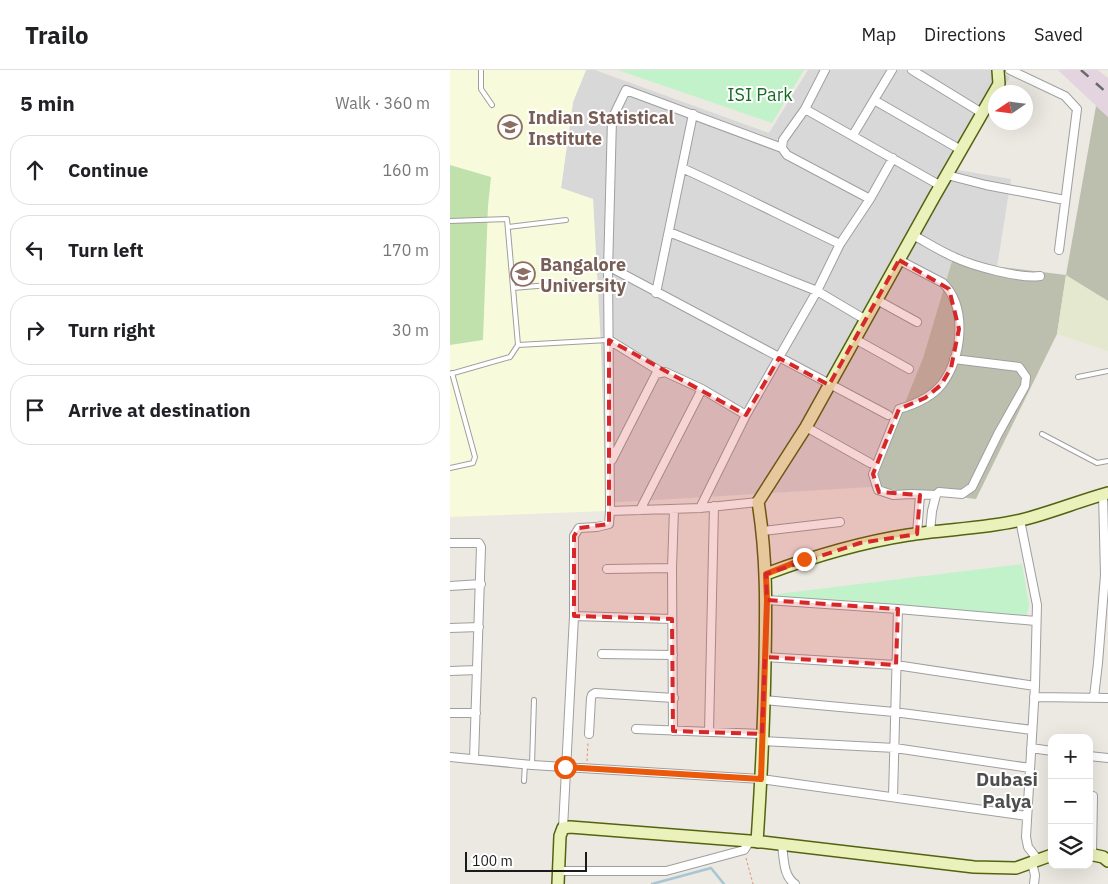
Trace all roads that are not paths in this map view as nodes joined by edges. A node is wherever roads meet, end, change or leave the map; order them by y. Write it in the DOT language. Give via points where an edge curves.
graph roads {
  1 [pos="481,70"];
  2 [pos="825,70"];
  3 [pos="892,70"];
  4 [pos="912,70"];
  5 [pos="998,70"];
  6 [pos="1010,70"];
  7 [pos="874,100"];
  8 [pos="492,104"];
  9 [pos="805,109"];
  10 [pos="982,113"];
  11 [pos="693,114"];
  12 [pos="853,135"];
  13 [pos="782,148"];
  14 [pos="961,150"];
  15 [pos="894,158"];
  16 [pos="682,168"];
  17 [pos="947,175"];
  18 [pos="941,186"];
  19 [pos="870,199"];
  20 [pos="1065,200"];
  21 [pos="566,220"];
  22 [pos="450,221"];
  23 [pos="508,227"];
  24 [pos="668,232"];
  25 [pos="913,235"];
  26 [pos="840,244"];
  27 [pos="1059,250"];
  28 [pos="899,260"];
  29 [pos="608,266"];
  30 [pos="1040,276"];
  31 [pos="573,283"];
  32 [pos="513,288"];
  33 [pos="817,291"];
  34 [pos="656,293"];
  35 [pos="877,300"];
  36 [pos="866,320"];
  37 [pos="917,322"];
  38 [pos="855,339"];
  39 [pos="609,340"];
  40 [pos="518,344"];
  41 [pos="779,358"];
  42 [pos="954,359"];
  43 [pos="909,369"];
  44 [pos="661,372"];
  45 [pos="1108,372"];
  46 [pos="451,374"];
  47 [pos="1078,377"];
  48 [pos="829,385"];
  49 [pos="702,389"];
  50 [pos="746,415"];
  51 [pos="888,415"];
  52 [pos="806,428"];
  53 [pos="1042,434"];
  54 [pos="1108,461"];
  55 [pos="611,462"];
  56 [pos="870,463"];
  57 [pos="450,468"];
  58 [pos="920,494"];
  59 [pos="1105,494"];
  60 [pos="936,495"];
  61 [pos="758,502"];
  62 [pos="714,506"];
  63 [pos="700,508"];
  64 [pos="674,509"];
  65 [pos="640,510"];
  66 [pos="610,511"];
  67 [pos="1020,520"];
  68 [pos="840,522"];
  69 [pos="763,531"];
  70 [pos="930,532"];
  71 [pos="917,534"];
  72 [pos="450,543"];
  73 [pos="1106,545"];
  74 [pos="672,568"];
  75 [pos="607,569"];
  76 [pos="766,574"];
  77 [pos="1107,575"];
  78 [pos="481,584"];
  79 [pos="450,586"];
  80 [pos="767,600"];
  81 [pos="898,608"];
  82 [pos="574,616"];
  83 [pos="672,619"];
  84 [pos="1105,620"];
  85 [pos="1036,621"];
  86 [pos="479,627"];
  87 [pos="450,628"];
  88 [pos="602,654"];
  89 [pos="673,655"];
  90 [pos="765,657"];
  91 [pos="1098,663"];
  92 [pos="1108,664"];
  93 [pos="896,665"];
  94 [pos="477,670"];
  95 [pos="450,671"];
  96 [pos="1035,686"];
  97 [pos="1034,697"];
  98 [pos="1094,697"];
  99 [pos="674,698"];
  100 [pos="1108,698"];
  101 [pos="534,700"];
  102 [pos="764,700"];
  103 [pos="894,712"];
  104 [pos="450,713"];
  105 [pos="476,713"];
  106 [pos="636,729"];
  107 [pos="1032,730"];
  108 [pos="673,731"];
  109 [pos="709,732"];
  110 [pos="589,734"];
  111 [pos="762,737"];
  112 [pos="895,748"];
  113 [pos="1031,748"];
  114 [pos="1048,750"];
  115 [pos="1093,756"];
  116 [pos="450,757"];
  117 [pos="1108,758"];
  118 [pos="474,759"];
  119 [pos="529,764"];
  120 [pos="565,767"];
  121 [pos="1030,768"];
  122 [pos="761,779"];
  123 [pos="524,781"];
  124 [pos="893,798"];
  125 [pos="1027,816"];
  126 [pos="563,828"];
  127 [pos="750,844"];
  128 [pos="782,844"];
  129 [pos="1093,854"];
  130 [pos="1048,857"];
  131 [pos="1108,861"];
  132 [pos="1035,862"];
  133 [pos="558,871"];
  134 [pos="558,884"];
  135 [pos="795,884"];
  136 [pos="1034,884"];
  1 -- 8 [label="lane" via="482,89"];
  2 -- 9 [label="street"];
  3 -- 7 [label="street"];
  4 -- 10 [label="street"];
  5 -- 10 [label="street" via="999,84"];
  6 -- 20 [label="street" via="1065,96 1077,109"];
  7 -- 12 [label="street"];
  7 -- 14 [label="street"];
  9 -- 12 [label="street"];
  9 -- 13 [label="street"];
  10 -- 14 [label="street"];
  11 -- 13 [label="street"];
  11 -- 16 [label="street"];
  11 -- 29 [label="street" via="626,90 612,119"];
  12 -- 15 [label="street"];
  13 -- 19 [label="street" via="787,155"];
  14 -- 17 [label="street"];
  15 -- 18 [label="street"];
  15 -- 19 [label="street"];
  16 -- 24 [label="street"];
  16 -- 26 [label="street"];
  17 -- 18 [label="street"];
  17 -- 20 [label="street"];
  18 -- 25 [label="street"];
  19 -- 26 [label="street"];
  20 -- 27 [label="street"];
  21 -- 23 [label="lane"];
  22 -- 23 [label="lane" via="507,219"];
  23 -- 32 [label="lane"];
  24 -- 33 [label="street"];
  24 -- 34 [label="street"];
  25 -- 28 [label="street"];
  25 -- 30 [label="street" via="955,258 1017,275"];
  26 -- 33 [label="street"];
  28 -- 35 [label="street"];
  28 -- 42 [label="street" via="949,289 959,329"];
  29 -- 34 [label="street"];
  29 -- 39 [label="street"];
  31 -- 32 [label="lane"];
  32 -- 40 [label="lane"];
  33 -- 36 [label="street"];
  33 -- 41 [label="street"];
  34 -- 41 [label="street"];
  35 -- 36 [label="street"];
  35 -- 37 [label="street"];
  36 -- 38 [label="street"];
  38 -- 43 [label="street"];
  38 -- 48 [label="street"];
  39 -- 40 [label="lane"];
  39 -- 44 [label="street"];
  39 -- 55 [label="street"];
  40 -- 46 [label="lane" via="510,357"];
  41 -- 48 [label="street"];
  41 -- 50 [label="street"];
  42 -- 58 [label="street" via="941,385 925,398 899,409 873,474 882,493"];
  42 -- 60 [label="street" via="1020,367 1026,377 1025,386 972,487 962,494 939,492"];
  44 -- 49 [label="street"];
  44 -- 55 [label="street" via="656,374"];
  45 -- 47 [label="lane"];
  46 -- 57 [label="lane" via="475,458 473,463"];
  48 -- 51 [label="street"];
  48 -- 52 [label="street"];
  49 -- 50 [label="street"];
  49 -- 65 [label="street"];
  50 -- 63 [label="street"];
  52 -- 56 [label="street"];
  52 -- 61 [label="street"];
  53 -- 54 [label="lane" via="1096,463"];
  55 -- 66 [label="street"];
  58 -- 60 [label="street"];
  58 -- 71 [label="street"];
  59 -- 67 [label="street"];
  59 -- 73 [label="street"];
  60 -- 70 [label="street"];
  61 -- 62 [label="street"];
  61 -- 69 [label="street"];
  62 -- 63 [label="street"];
  62 -- 109 [label="street"];
  63 -- 64 [label="street"];
  64 -- 65 [label="street"];
  64 -- 74 [label="street"];
  65 -- 66 [label="street"];
  66 -- 82 [label="street" via="609,524 579,528 574,536"];
  67 -- 70 [label="street"];
  67 -- 85 [label="street" via="1037,605"];
  68 -- 69 [label="street"];
  69 -- 76 [label="street"];
  70 -- 71 [label="street"];
  71 -- 76 [label="street" via="860,543"];
  72 -- 78 [label="street" via="479,543"];
  73 -- 77 [label="street"];
  74 -- 75 [label="street"];
  74 -- 83 [label="street"];
  76 -- 80 [label="street"];
  77 -- 84 [label="street"];
  78 -- 79 [label="street"];
  78 -- 86 [label="street"];
  80 -- 81 [label="street"];
  80 -- 90 [label="street"];
  81 -- 85 [label="street"];
  81 -- 93 [label="street"];
  82 -- 83 [label="street"];
  82 -- 120 [label="street"];
  83 -- 89 [label="street"];
  84 -- 91 [label="street"];
  85 -- 96 [label="street"];
  86 -- 87 [label="street"];
  86 -- 94 [label="street"];
  88 -- 89 [label="street"];
  89 -- 99 [label="street"];
  90 -- 93 [label="street"];
  90 -- 102 [label="street"];
  91 -- 92 [label="street"];
  91 -- 98 [label="street"];
  93 -- 96 [label="street"];
  93 -- 103 [label="street"];
  94 -- 95 [label="street"];
  94 -- 105 [label="street"];
  96 -- 97 [label="street"];
  97 -- 98 [label="street"];
  97 -- 107 [label="street"];
  98 -- 100 [label="street"];
  99 -- 108 [label="street"];
  99 -- 110 [label="street" via="592,695"];
  101 -- 119 [label="lane"];
  102 -- 103 [label="street"];
  102 -- 111 [label="street"];
  103 -- 107 [label="street"];
  103 -- 112 [label="street"];
  104 -- 105 [label="street"];
  105 -- 118 [label="street"];
  106 -- 108 [label="street"];
  107 -- 113 [label="street"];
  108 -- 109 [label="street"];
  109 -- 111 [label="street"];
  111 -- 112 [label="street"];
  111 -- 122 [label="street"];
  112 -- 121 [label="street"];
  112 -- 124 [label="street"];
  113 -- 114 [label="street"];
  113 -- 121 [label="street"];
  115 -- 117 [label="street"];
  116 -- 118 [label="street"];
  118 -- 119 [label="street"];
  119 -- 120 [label="street"];
  119 -- 123 [label="lane"];
  120 -- 122 [label="street"];
  120 -- 126 [label="street"];
  121 -- 125 [label="street"];
  122 -- 124 [label="street"];
  122 -- 127 [label="street"];
  124 -- 125 [label="street"];
  125 -- 132 [label="street" via="1026,837"];
  126 -- 127 [label="street"];
  126 -- 133 [label="street"];
  127 -- 128 [label="street"];
  127 -- 133 [label="street" via="666,871"];
  128 -- 132 [label="street" via="974,867 1016,868"];
  128 -- 135 [label="street" via="786,871"];
  129 -- 131 [label="street"];
  130 -- 132 [label="street"];
  132 -- 136 [label="street"];
  133 -- 134 [label="street"];
}
